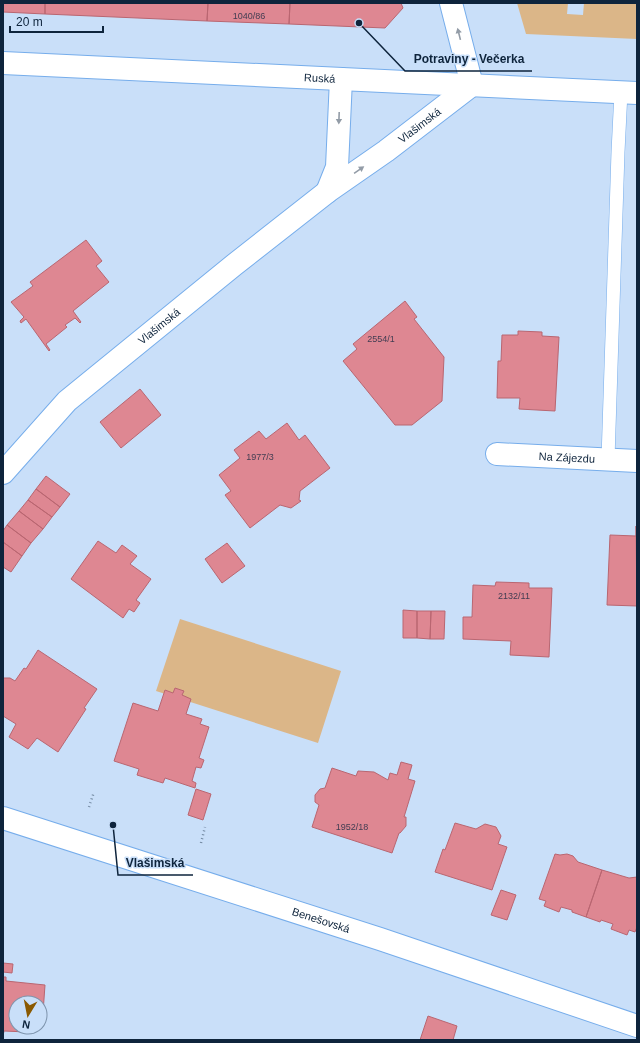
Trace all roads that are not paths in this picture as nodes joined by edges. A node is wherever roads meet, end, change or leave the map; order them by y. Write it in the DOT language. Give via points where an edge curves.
graph roads {
  1 [pos="451,3"];
  2 [pos="3,63"];
  3 [pos="341,79"];
  4 [pos="472,85"];
  5 [pos="629,93"];
  6 [pos="328,192"];
  7 [pos="497,454"];
  8 [pos="608,460"];
  9 [pos="637,461"];
  10 [pos="3,473"];
  11 [pos="3,818"];
  12 [pos="637,1026"];
  4 -- 1 [label="street, one-way"];
  2 -- 3 [label="street, Ruská"];
  3 -- 4 [label="street, Ruská"];
  3 -- 6 [label="street, one-way" via="337,167"];
  4 -- 5 [label="street, Ruská"];
  6 -- 4 [label="street, Vlašimská, one-way"];
  5 -- 8 [label="lane" via="618,152"];
  6 -- 10 [label="street, Vlašimská" via="67,401"];
  7 -- 8 [label="street, Na Zájezdu"];
  8 -- 9 [label="street, Na Zájezdu"];
  11 -- 12 [label="street, Benešovská" via="380,939"];
}
